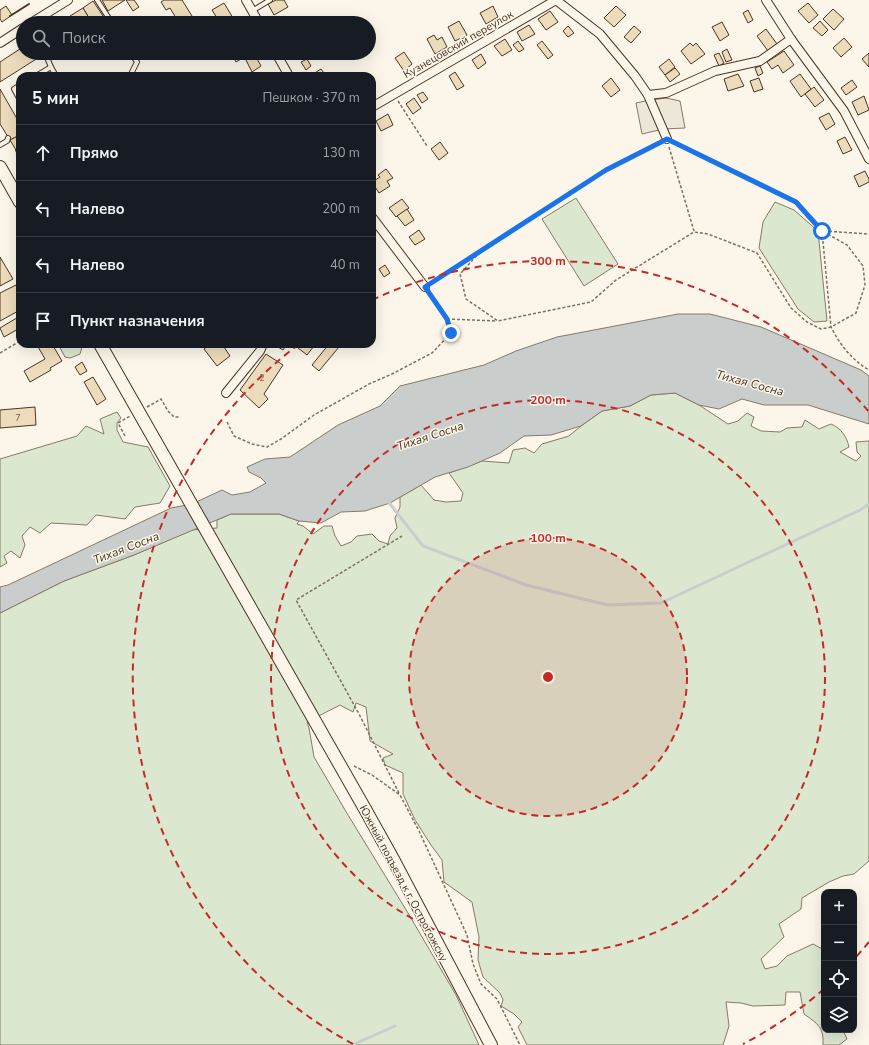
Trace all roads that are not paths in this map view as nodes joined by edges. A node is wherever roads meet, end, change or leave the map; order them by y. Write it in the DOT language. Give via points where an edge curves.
graph roads {
  1 [pos="68,0"];
  2 [pos="97,0"];
  3 [pos="246,0"];
  4 [pos="270,0"];
  5 [pos="556,0"];
  6 [pos="766,0"];
  7 [pos="252,11"];
  8 [pos="44,16"];
  9 [pos="107,16"];
  10 [pos="255,16"];
  11 [pos="16,32"];
  12 [pos="791,40"];
  13 [pos="0,42"];
  14 [pos="48,60"];
  15 [pos="135,60"];
  16 [pos="280,60"];
  17 [pos="51,67"];
  18 [pos="43,72"];
  19 [pos="54,72"];
  20 [pos="132,72"];
  21 [pos="287,72"];
  22 [pos="648,95"];
  23 [pos="376,105"];
  24 [pos="8,138"];
  25 [pos="667,139"];
  26 [pos="0,145"];
  27 [pos="869,159"];
  28 [pos="0,167"];
  29 [pos="16,195"];
  30 [pos="376,222"];
  31 [pos="425,287"];
  32 [pos="102,348"];
  33 [pos="261,348"];
  34 [pos="226,393"];
  35 [pos="491,1045"];
  1 -- 8 [label="street"];
  2 -- 9 [label="lane"];
  3 -- 7 [label="street"];
  4 -- 7 [label="lane"];
  5 -- 22 [label="street" via="600,34"];
  5 -- 23 [label="street, Кузнецовский переулок"];
  6 -- 12 [label="street"];
  7 -- 10 [label="street"];
  11 -- 13 [label="street"];
  12 -- 22 [label="street" via="760,61 715,71 666,93"];
  12 -- 27 [label="street" via="844,111"];
  14 -- 17 [label="lane"];
  15 -- 20 [label="lane"];
  16 -- 21 [label="street"];
  17 -- 18 [label="lane"];
  17 -- 19 [label="lane"];
  22 -- 25 [label="street"];
  24 -- 26 [label="lane"];
  28 -- 29 [label="main road"];
  30 -- 31 [label="street"];
  32 -- 35 [label="main road, Южный подъезд к г. Острогожску" via="394,861"];
  33 -- 34 [label="street"];
}
